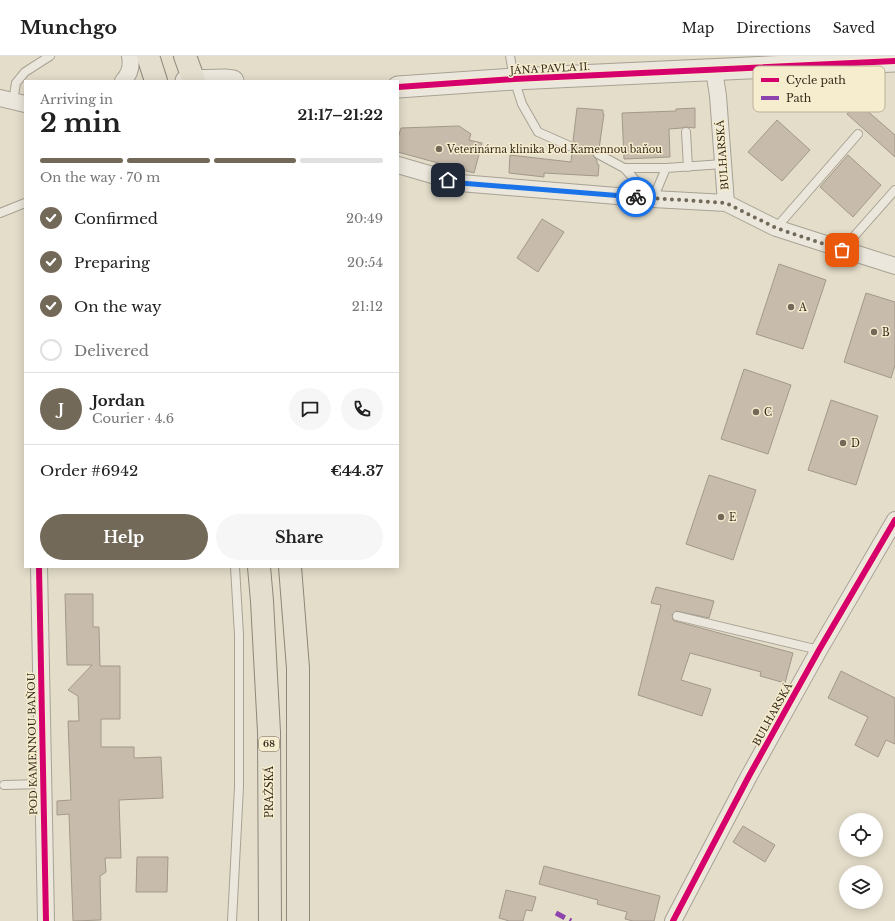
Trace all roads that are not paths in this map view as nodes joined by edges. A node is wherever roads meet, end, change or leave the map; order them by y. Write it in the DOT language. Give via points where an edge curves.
graph roads {
  1 [pos="50,56"];
  2 [pos="130,56"];
  3 [pos="148,56"];
  4 [pos="185,56"];
  5 [pos="191,56"];
  6 [pos="510,56"];
  7 [pos="895,61"];
  8 [pos="794,66"];
  9 [pos="753,68"];
  10 [pos="714,70"];
  11 [pos="514,79"];
  12 [pos="124,80"];
  13 [pos="156,80"];
  14 [pos="191,80"];
  15 [pos="229,80"];
  16 [pos="399,87"];
  17 [pos="13,101"];
  18 [pos="686,132"];
  19 [pos="858,134"];
  20 [pos="572,147"];
  21 [pos="598,154"];
  22 [pos="723,164"];
  23 [pos="399,165"];
  24 [pos="688,167"];
  25 [pos="624,168"];
  26 [pos="666,168"];
  27 [pos="895,190"];
  28 [pos="653,199"];
  29 [pos="24,203"];
  30 [pos="726,203"];
  31 [pos="0,213"];
  32 [pos="776,228"];
  33 [pos="842,250"];
  34 [pos="895,266"];
  35 [pos="895,520"];
  36 [pos="39,568"];
  37 [pos="235,568"];
  38 [pos="259,568"];
  39 [pos="290,568"];
  40 [pos="677,616"];
  41 [pos="819,650"];
  42 [pos="43,784"];
  43 [pos="4,785"];
  44 [pos="46,921"];
  45 [pos="232,921"];
  46 [pos="270,921"];
  47 [pos="298,921"];
  48 [pos="673,921"];
  1 -- 17 [label="lane" via="26,72 16,83"];
  2 -- 12 [label="street" via="131,68"];
  3 -- 13 [label="main road"];
  4 -- 14 [label="main road"];
  5 -- 15 [label="street" via="211,73"];
  6 -- 11 [label="lane"];
  7 -- 8 [label="street, JÁNA PAVLA II."];
  9 -- 10 [label="street, JÁNA PAVLA II."];
  10 -- 11 [label="street, JÁNA PAVLA II."];
  10 -- 22 [label="street, BULHARSKÁ"];
  11 -- 16 [label="street, JÁNA PAVLA II."];
  11 -- 20 [label="lane" via="522,104 538,132"];
  18 -- 24 [label="lane"];
  19 -- 32 [label="lane"];
  21 -- 25 [label="lane"];
  22 -- 24 [label="lane"];
  22 -- 30 [label="street, BULHARSKÁ"];
  23 -- 28 [label="street" via="460,183"];
  24 -- 26 [label="lane"];
  25 -- 26 [label="lane"];
  25 -- 28 [label="lane"];
  26 -- 28 [label="lane"];
  27 -- 33 [label="lane"];
  28 -- 30 [label="street"];
  29 -- 31 [label="lane"];
  30 -- 32 [label="street, BULHARSKÁ"];
  32 -- 33 [label="street, BULHARSKÁ"];
  33 -- 34 [label="street, BULHARSKÁ"];
  35 -- 41 [label="street, BULHARSKÁ"];
  36 -- 42 [label="street, POD KAMENNOU BAŇOU"];
  37 -- 45 [label="lane" via="239,634 239,787"];
  38 -- 46 [label="main road, PRAŽSKÁ / 68" via="269,732"];
  39 -- 47 [label="main road" via="298,668"];
  40 -- 41 [label="lane"];
  41 -- 48 [label="street, BULHARSKÁ"];
  42 -- 43 [label="lane"];
  42 -- 44 [label="street, POD KAMENNOU BAŇOU"];
}
